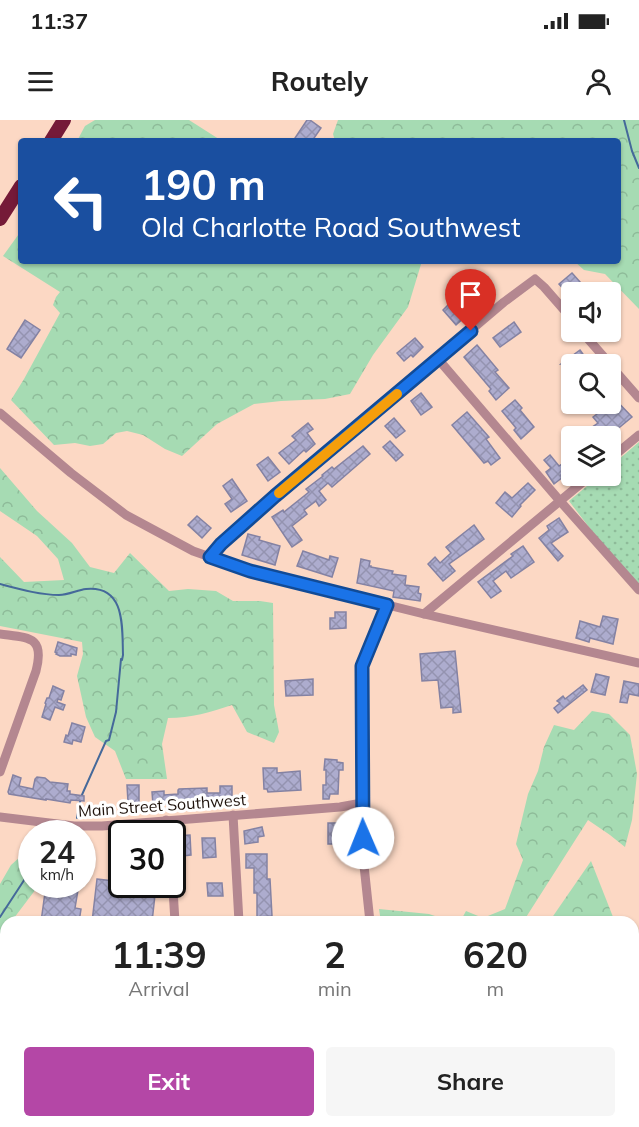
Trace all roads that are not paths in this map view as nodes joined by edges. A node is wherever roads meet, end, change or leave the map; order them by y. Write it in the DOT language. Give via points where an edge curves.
graph roads {
  1 [pos="64,120"];
  2 [pos="53,138"];
  3 [pos="18,191"];
  4 [pos="0,219"];
  5 [pos="561,306"];
  6 [pos="590,342"];
  7 [pos="601,354"];
  8 [pos="438,359"];
  9 [pos="621,378"];
  10 [pos="639,398"];
  11 [pos="0,413"];
  12 [pos="639,435"];
  13 [pos="621,450"];
  14 [pos="578,486"];
  15 [pos="560,501"];
  16 [pos="210,557"];
  17 [pos="639,590"];
  18 [pos="387,605"];
  19 [pos="424,614"];
  20 [pos="0,634"];
  21 [pos="639,663"];
  22 [pos="0,772"];
  23 [pos="362,803"];
  24 [pos="233,815"];
  25 [pos="0,818"];
  26 [pos="166,820"];
  27 [pos="108,825"];
  28 [pos="174,898"];
  29 [pos="175,916"];
  30 [pos="239,916"];
  31 [pos="369,916"];
  1 -- 2 [label="highway"];
  3 -- 4 [label="highway"];
  5 -- 8 [label="street" via="535,279"];
  6 -- 7 [label="street"];
  8 -- 15 [label="street"];
  8 -- 16 [label="street" via="275,496"];
  9 -- 10 [label="street"];
  11 -- 16 [label="street" via="126,515"];
  12 -- 13 [label="street"];
  14 -- 15 [label="street"];
  15 -- 17 [label="street"];
  15 -- 19 [label="street"];
  16 -- 18 [label="street" via="250,571"];
  18 -- 19 [label="street"];
  18 -- 23 [label="street" via="362,666"];
  19 -- 21 [label="street"];
  20 -- 22 [label="street" via="26,638 39,649 36,671"];
  23 -- 24 [label="street, Main Street Southwest"];
  23 -- 31 [label="street"];
  24 -- 26 [label="street, Main Street Southwest"];
  24 -- 30 [label="street"];
  25 -- 27 [label="street, Main Street Southwest"];
  28 -- 29 [label="street"];
}
